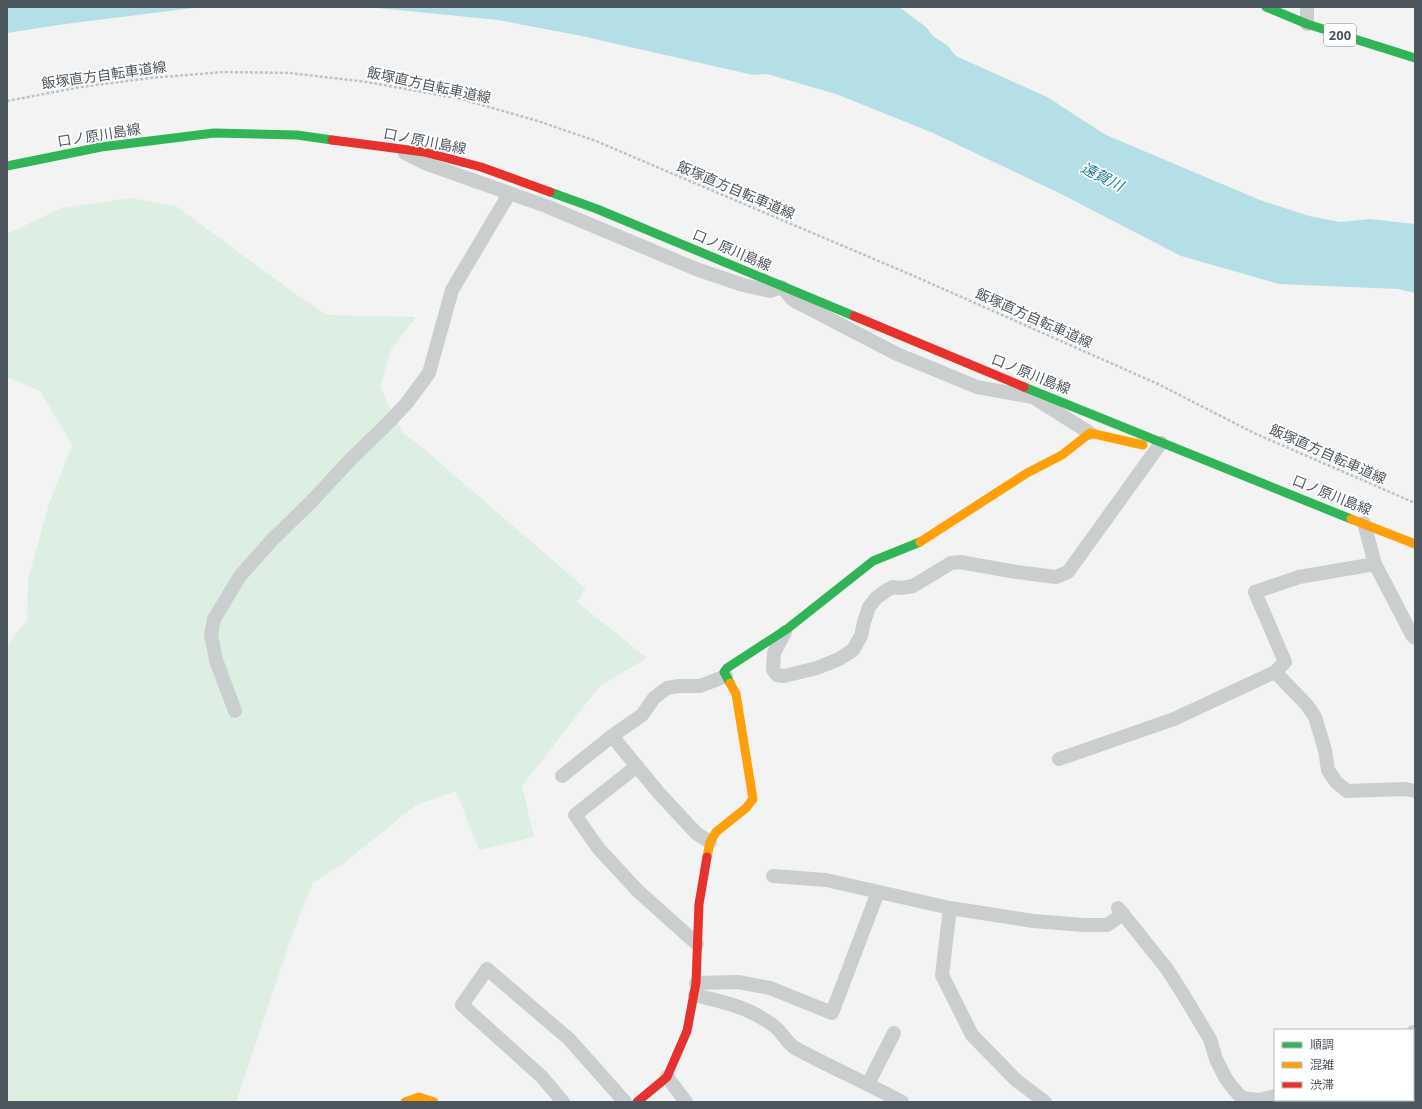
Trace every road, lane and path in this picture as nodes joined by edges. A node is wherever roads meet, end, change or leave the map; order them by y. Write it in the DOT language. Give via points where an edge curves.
graph roads {
  1 [pos="1266,7"];
  2 [pos="1307,7"];
  3 [pos="1307,24"];
  4 [pos="1415,58"];
  5 [pos="7,101"];
  6 [pos="395,148"];
  7 [pos="7,166"];
  8 [pos="509,194"];
  9 [pos="782,288"];
  10 [pos="1034,395"];
  11 [pos="1090,433"];
  12 [pos="1159,446"];
  13 [pos="1415,503"];
  14 [pos="1364,523"];
  15 [pos="1415,544"];
  16 [pos="1375,564"];
  17 [pos="787,629"];
  18 [pos="1415,638"];
  19 [pos="1275,672"];
  20 [pos="726,676"];
  21 [pos="236,711"];
  22 [pos="612,736"];
  23 [pos="1059,760"];
  24 [pos="637,766"];
  25 [pos="562,776"];
  26 [pos="1415,791"];
  27 [pos="710,842"];
  28 [pos="773,876"];
  29 [pos="878,892"];
  30 [pos="950,908"];
  31 [pos="697,944"];
  32 [pos="695,989"];
  33 [pos="894,1033"];
  34 [pos="667,1077"];
  35 [pos="868,1084"];
  36 [pos="1274,1096"];
  37 [pos="405,1102"];
  38 [pos="434,1102"];
  39 [pos="563,1102"];
  40 [pos="625,1102"];
  41 [pos="637,1102"];
  42 [pos="686,1102"];
  43 [pos="902,1102"];
  44 [pos="1045,1102"];
  1 -- 3 [label="main road, 200"];
  2 -- 3 [label="street"];
  3 -- 4 [label="main road, 200"];
  5 -- 13 [label="path, 飯塚直方自転車道線" via="81,87 224,72 290,73 367,82 462,99 596,141 914,276 1136,375 1254,433"];
  6 -- 7 [label="main road, 口ノ原川島線" via="297,135 214,134 101,147"];
  6 -- 8 [label="street" via="427,164"];
  6 -- 9 [label="main road, 口ノ原川島線" via="424,152 481,166 520,180 656,233"];
  8 -- 9 [label="street" via="546,206 696,269 770,291"];
  8 -- 21 [label="street" via="452,290 429,373 406,404 265,547 240,576 214,619 211,635 216,660"];
  9 -- 10 [label="street" via="793,300 897,354 977,387"];
  10 -- 11 [label="street"];
  10 -- 12 [label="main road, 口ノ原川島線" via="1086,411"];
  11 -- 12 [label="main road"];
  11 -- 17 [label="main road" via="1062,455 1027,473 920,542 873,561"];
  12 -- 14 [label="main road, 口ノ原川島線"];
  12 -- 17 [label="street" via="1068,572 1056,577 950,562 913,586 893,587 876,598 864,622 862,636 853,650 817,668 784,676 777,675 773,670 774,653"];
  14 -- 15 [label="main road, 口ノ原川島線"];
  14 -- 16 [label="street"];
  16 -- 18 [label="street"];
  16 -- 19 [label="street" via="1299,577 1255,592 1285,662"];
  17 -- 20 [label="main road" via="727,668 724,672"];
  19 -- 23 [label="street" via="1174,718"];
  19 -- 26 [label="street" via="1315,717 1328,770 1346,792 1405,789"];
  20 -- 22 [label="street" via="700,686 667,688 654,698 642,715"];
  20 -- 27 [label="main road" via="736,694 753,799 743,811 716,832"];
  22 -- 24 [label="street"];
  22 -- 25 [label="street"];
  24 -- 27 [label="street" via="696,833"];
  24 -- 31 [label="street" via="575,815 638,891"];
  27 -- 31 [label="main road" via="699,904"];
  28 -- 29 [label="street" via="826,880"];
  29 -- 30 [label="street"];
  29 -- 32 [label="street" via="832,1013 770,988 738,982"];
  30 -- 36 [label="street" via="1033,921 1084,925 1107,925 1121,911 1167,969 1183,994 1210,1039 1216,1060 1232,1087 1241,1097 1249,1100"];
  30 -- 44 [label="street" via="942,975 972,1034 1016,1080"];
  31 -- 32 [label="main road"];
  32 -- 34 [label="main road" via="687,1031"];
  32 -- 35 [label="street" via="757,1014 776,1028 793,1046"];
  33 -- 35 [label="street"];
  34 -- 41 [label="main road"];
  34 -- 42 [label="street"];
  35 -- 43 [label="street"];
  37 -- 38 [label="main road" via="419,1097"];
  39 -- 40 [label="street" via="542,1077 462,1005 487,969 569,1038"];
}
